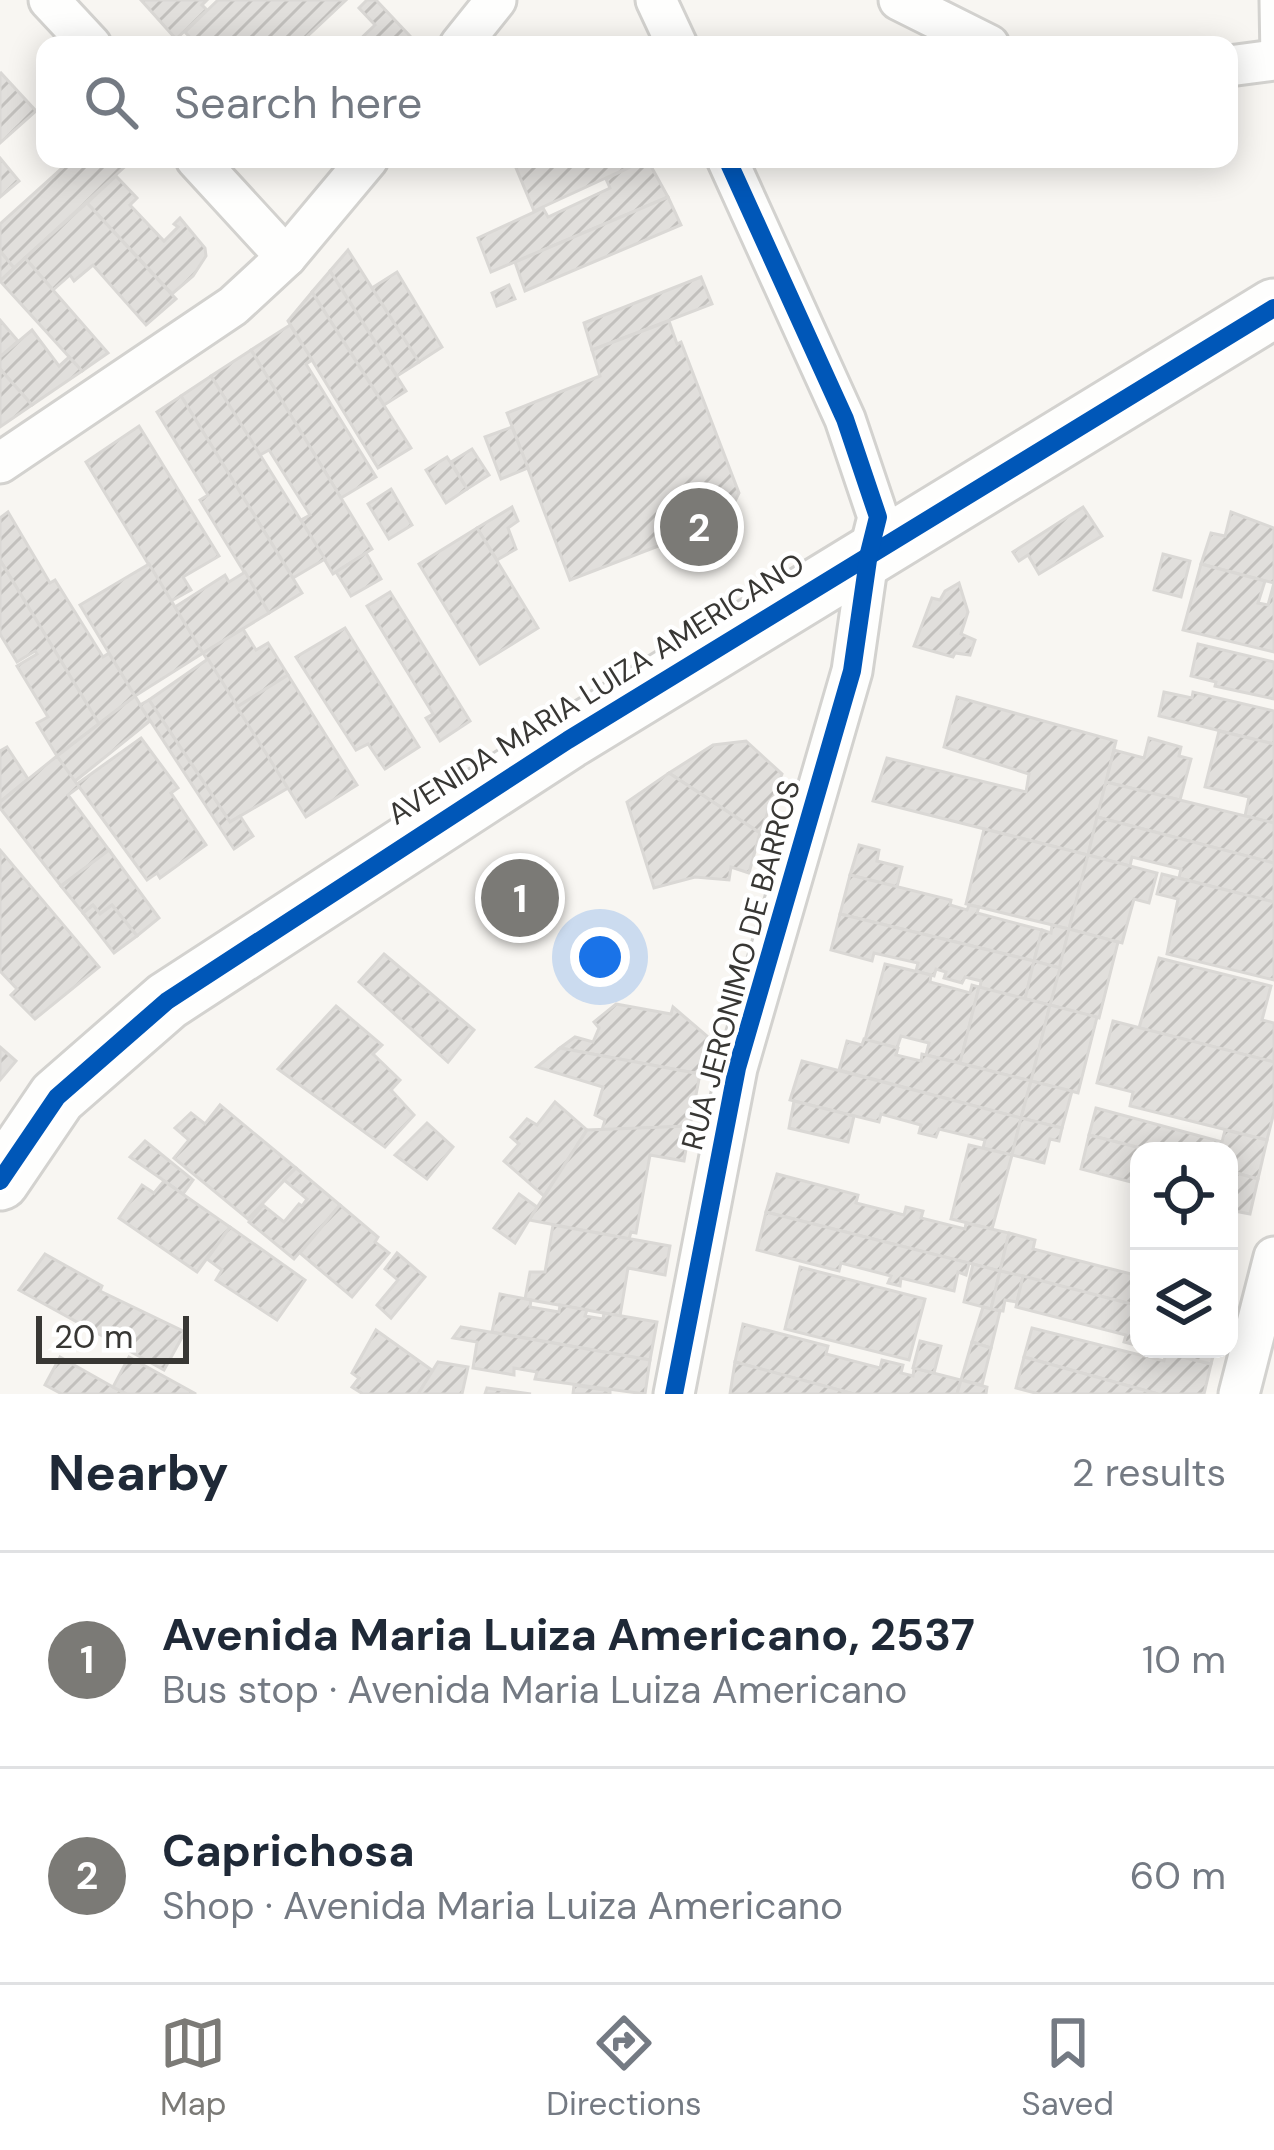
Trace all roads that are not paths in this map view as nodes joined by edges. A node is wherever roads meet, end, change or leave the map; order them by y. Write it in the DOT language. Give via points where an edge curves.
graph roads {
  1 [pos="50,0"];
  2 [pos="496,0"];
  3 [pos="656,0"];
  4 [pos="899,0"];
  5 [pos="1271,0"];
  6 [pos="83,36"];
  7 [pos="467,36"];
  8 [pos="673,36"];
  9 [pos="971,36"];
  10 [pos="1273,60"];
  11 [pos="1238,65"];
  12 [pos="204,168"];
  13 [pos="360,168"];
  14 [pos="731,168"];
  15 [pos="286,257"];
  16 [pos="1274,308"];
  17 [pos="0,463"];
  18 [pos="869,553"];
  19 [pos="0,1181"];
  20 [pos="1274,1257"];
  21 [pos="674,1394"];
  22 [pos="1239,1394"];
  1 -- 6 [label="street"];
  2 -- 7 [label="street"];
  3 -- 8 [label="street"];
  4 -- 9 [label="street"];
  5 -- 10 [label="lane"];
  10 -- 11 [label="street"];
  12 -- 15 [label="street"];
  13 -- 15 [label="street"];
  14 -- 18 [label="street, RUA JERONIMO DE BARROS" via="871,486 878,517"];
  15 -- 17 [label="street" via="233,306"];
  16 -- 18 [label="main road, AVENIDA MARIA LUIZA AMERICANO"];
  18 -- 19 [label="main road, AVENIDA MARIA LUIZA AMERICANO" via="166,1001 57,1097"];
  18 -- 21 [label="street, RUA JERONIMO DE BARROS" via="852,671 737,1068"];
  20 -- 22 [label="street"];
}
